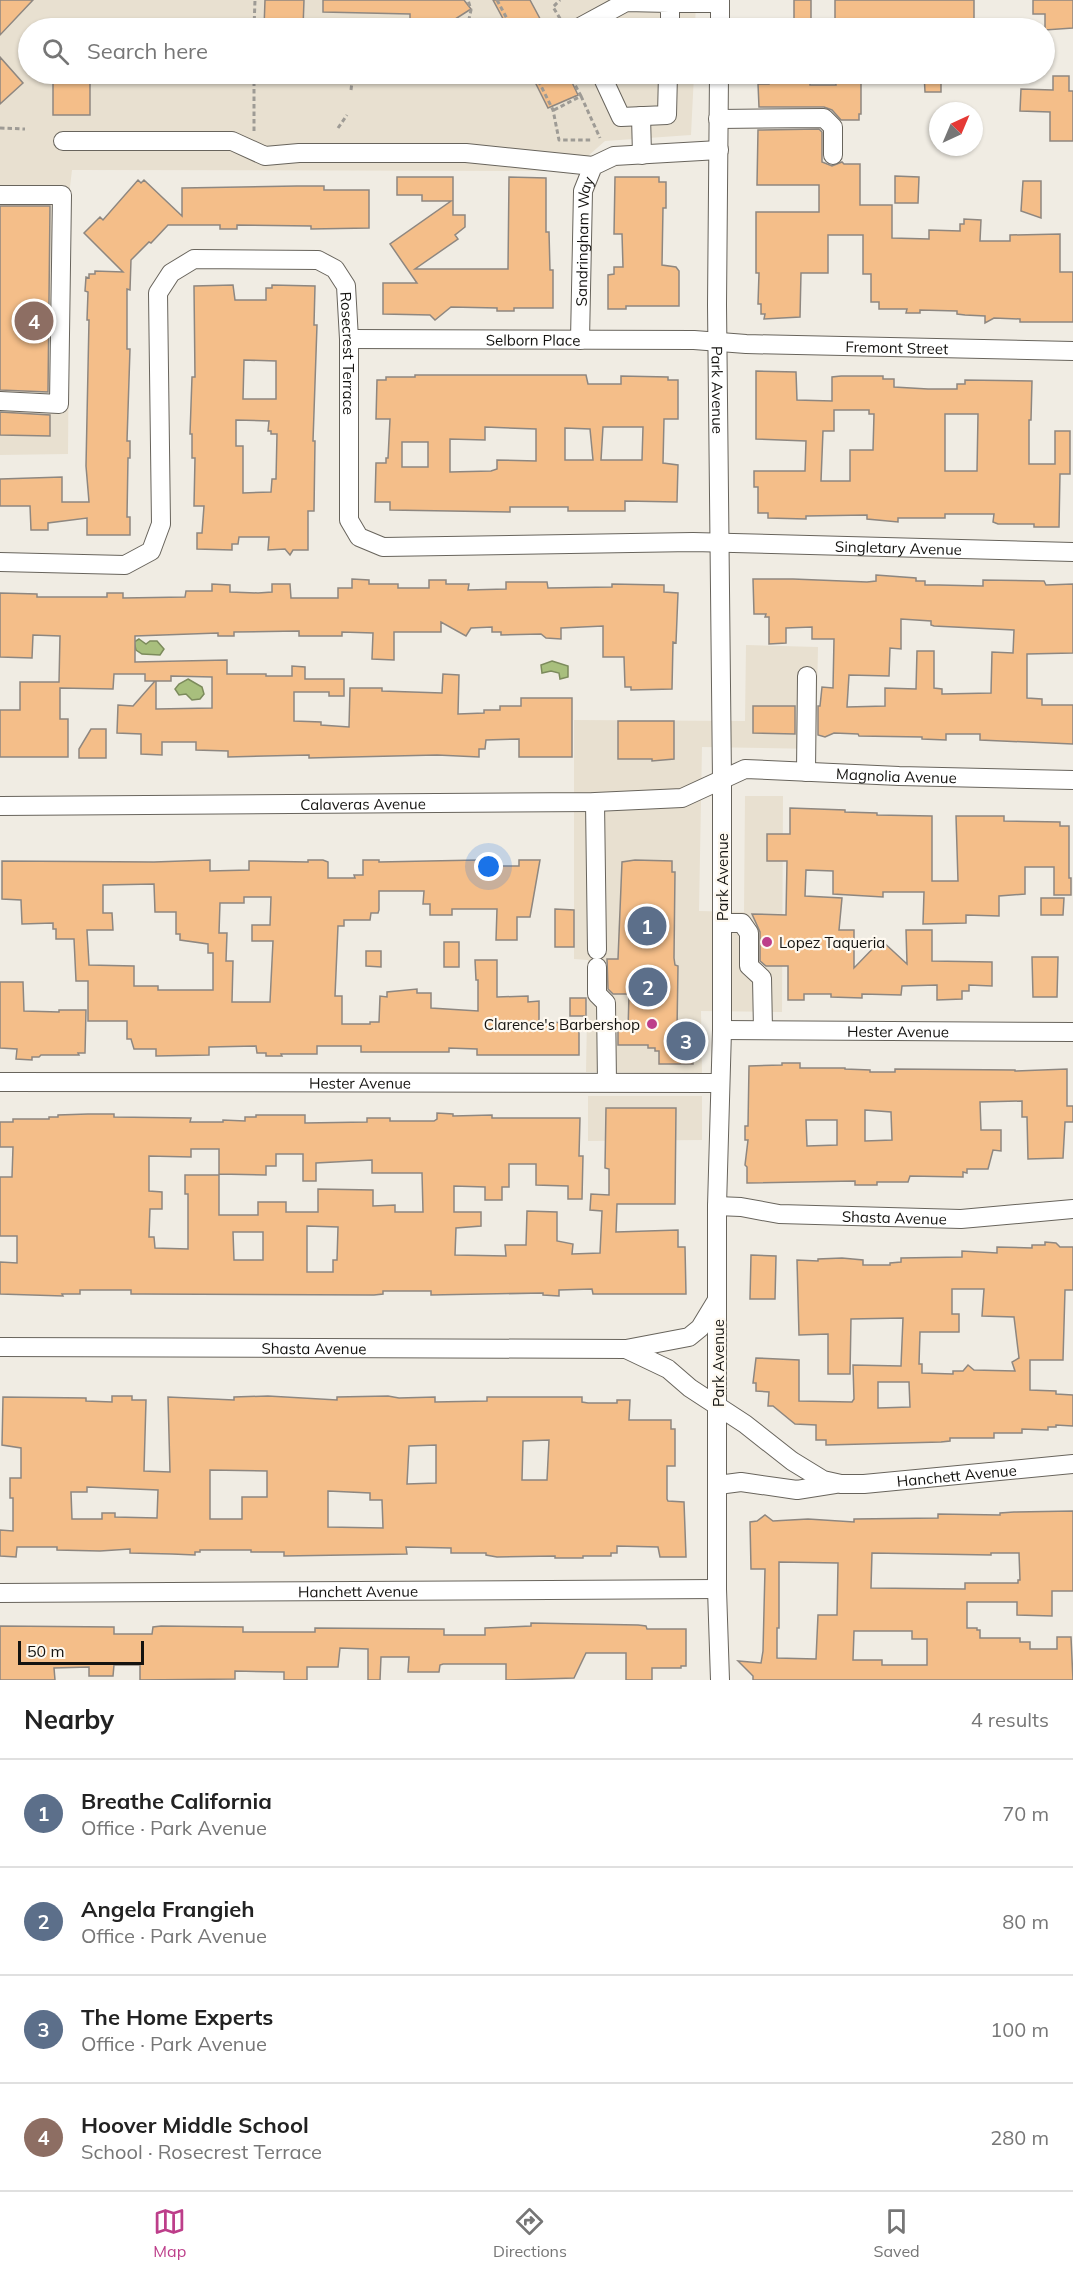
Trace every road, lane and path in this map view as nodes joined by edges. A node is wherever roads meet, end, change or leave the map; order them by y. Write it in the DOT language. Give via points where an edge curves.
graph roads {
  1 [pos="255,0"];
  2 [pos="468,0"];
  3 [pos="497,0"];
  4 [pos="560,0"];
  5 [pos="720,2"];
  6 [pos="670,3"];
  7 [pos="254,18"];
  8 [pos="469,18"];
  9 [pos="507,18"];
  10 [pos="560,18"];
  11 [pos="597,18"];
  12 [pos="670,18"];
  13 [pos="720,18"];
  14 [pos="254,84"];
  15 [pos="352,84"];
  16 [pos="540,84"];
  17 [pos="574,84"];
  18 [pos="606,84"];
  19 [pos="668,84"];
  20 [pos="719,84"];
  21 [pos="351,90"];
  22 [pos="581,96"];
  23 [pos="553,110"];
  24 [pos="347,115"];
  25 [pos="641,116"];
  26 [pos="718,119"];
  27 [pos="338,128"];
  28 [pos="0,129"];
  29 [pos="25,129"];
  30 [pos="600,138"];
  31 [pos="592,140"];
  32 [pos="63,141"];
  33 [pos="719,150"];
  34 [pos="254,152"];
  35 [pos="642,154"];
  36 [pos="833,155"];
  37 [pos="592,166"];
  38 [pos="0,195"];
  39 [pos="349,339"];
  40 [pos="580,339"];
  41 [pos="718,342"];
  42 [pos="1073,351"];
  43 [pos="0,401"];
  44 [pos="721,542"];
  45 [pos="1073,552"];
  46 [pos="0,562"];
  47 [pos="807,676"];
  48 [pos="806,772"];
  49 [pos="722,780"];
  50 [pos="1073,780"];
  51 [pos="595,802"];
  52 [pos="0,806"];
  53 [pos="722,923"];
  54 [pos="722,1030"];
  55 [pos="763,1030"];
  56 [pos="1073,1032"];
  57 [pos="0,1082"];
  58 [pos="606,1082"];
  59 [pos="719,1083"];
  60 [pos="717,1206"];
  61 [pos="1073,1209"];
  62 [pos="718,1298"];
  63 [pos="0,1347"];
  64 [pos="626,1349"];
  65 [pos="718,1404"];
  66 [pos="1073,1464"];
  67 [pos="841,1484"];
  68 [pos="718,1485"];
  69 [pos="717,1589"];
  70 [pos="0,1593"];
  71 [pos="720,1680"];
  1 -- 7 [label="path"];
  2 -- 8 [label="path"];
  3 -- 9 [label="path"];
  4 -- 10 [label="path" via="553,7"];
  5 -- 6 [label="street"];
  5 -- 13 [label="street"];
  6 -- 11 [label="street" via="626,2"];
  6 -- 12 [label="street"];
  14 -- 34 [label="path"];
  15 -- 21 [label="path"];
  16 -- 23 [label="path"];
  17 -- 22 [label="path"];
  18 -- 25 [label="street" via="621,117"];
  19 -- 25 [label="street" via="667,115"];
  20 -- 26 [label="street, Park Avenue"];
  22 -- 23 [label="path"];
  22 -- 30 [label="path"];
  23 -- 31 [label="path" via="559,140"];
  24 -- 27 [label="path"];
  25 -- 35 [label="street"];
  26 -- 33 [label="street, Park Avenue"];
  26 -- 36 [label="street" via="824,118 832,127"];
  28 -- 29 [label="path"];
  32 -- 34 [label="street" via="232,141"];
  33 -- 35 [label="street, Sandringham Way"];
  33 -- 41 [label="street, Park Avenue"];
  34 -- 37 [label="street" via="265,156 466,153"];
  35 -- 37 [label="street, Sandringham Way" via="614,156"];
  37 -- 40 [label="street, Sandringham Way" via="583,191"];
  38 -- 43 [label="street" via="62,195 59,404"];
  39 -- 40 [label="street, Selborn Place"];
  39 -- 44 [label="street, Rosecrest Terrace" via="349,520 359,537 383,548"];
  39 -- 46 [label="street, Rosecrest Terrace" via="346,286 335,269 318,260 194,259 171,273 158,293 161,524 152,551 125,565"];
  40 -- 41 [label="street, Selborn Place"];
  41 -- 42 [label="street, Fremont Street"];
  41 -- 44 [label="street, Park Avenue"];
  44 -- 45 [label="street, Singletary Avenue"];
  44 -- 49 [label="street, Park Avenue"];
  47 -- 48 [label="street"];
  48 -- 49 [label="street, Magnolia Avenue" via="742,769"];
  48 -- 50 [label="street, Magnolia Avenue"];
  49 -- 51 [label="street, Calaveras Avenue" via="682,798"];
  49 -- 53 [label="street, Park Avenue"];
  51 -- 52 [label="street, Calaveras Avenue"];
  51 -- 58 [label="street" via="597,994 606,1004"];
  53 -- 54 [label="street, Park Avenue"];
  53 -- 55 [label="street" via="742,923 749,933 749,966 762,978"];
  54 -- 55 [label="street, Hester Avenue"];
  54 -- 59 [label="street, Park Avenue"];
  55 -- 56 [label="street, Hester Avenue"];
  57 -- 58 [label="street, Hester Avenue"];
  58 -- 59 [label="street, Hester Avenue"];
  59 -- 60 [label="street, Park Avenue"];
  60 -- 61 [label="street, Shasta Avenue" via="779,1214 961,1219"];
  60 -- 62 [label="street, Park Avenue"];
  62 -- 64 [label="street, Shasta Avenue" via="700,1328 689,1336"];
  62 -- 65 [label="street, Park Avenue"];
  63 -- 64 [label="street, Shasta Avenue"];
  64 -- 65 [label="street, Shasta Avenue" via="668,1369"];
  65 -- 67 [label="street, Hanchett Avenue" via="792,1461 823,1480"];
  65 -- 68 [label="street, Park Avenue"];
  66 -- 67 [label="street, Hanchett Avenue"];
  67 -- 68 [label="street, Hanchett Avenue" via="797,1490 741,1482"];
  68 -- 69 [label="street, Park Avenue"];
  69 -- 70 [label="street, Hanchett Avenue"];
  69 -- 71 [label="street, Park Avenue"];
}
